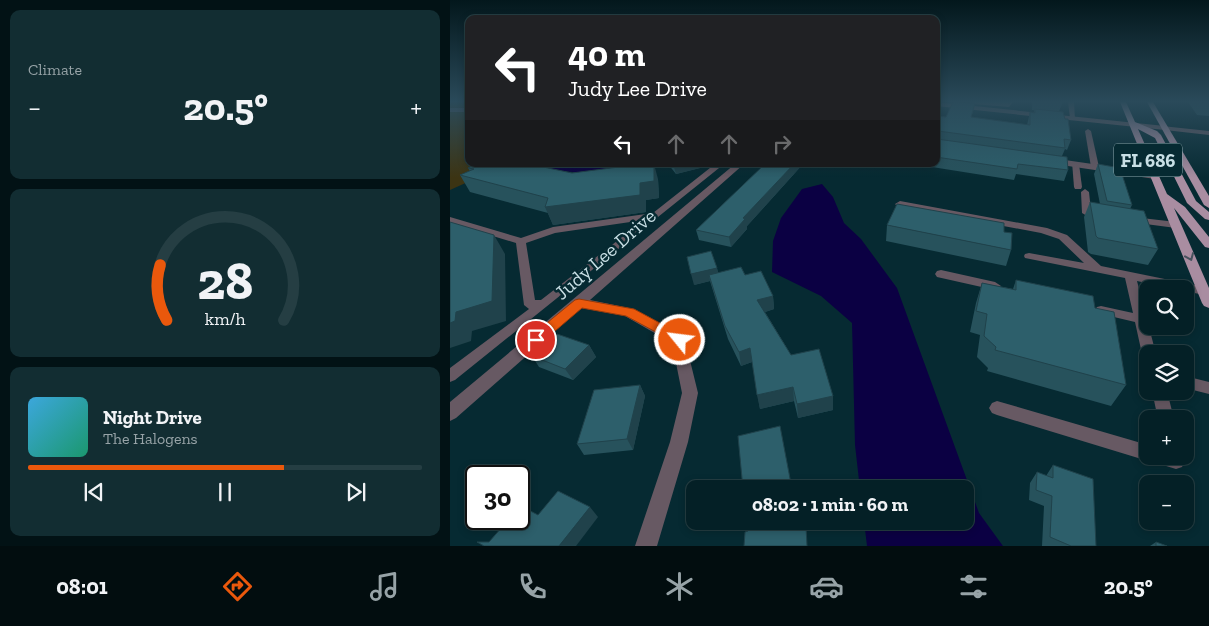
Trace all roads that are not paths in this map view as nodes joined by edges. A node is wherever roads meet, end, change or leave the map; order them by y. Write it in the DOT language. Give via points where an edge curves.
graph roads {
  1 [pos="1134,127"];
  2 [pos="1141,127"];
  3 [pos="1161,127"];
  4 [pos="1165,128"];
  5 [pos="1088,130"];
  6 [pos="1209,133"];
  7 [pos="1038,159"];
  8 [pos="1075,164"];
  9 [pos="716,167"];
  10 [pos="737,167"];
  11 [pos="1095,167"];
  12 [pos="1155,176"];
  13 [pos="1164,196"];
  14 [pos="900,204"];
  15 [pos="1209,205"];
  16 [pos="657,215"];
  17 [pos="1105,217"];
  18 [pos="1209,217"];
  19 [pos="450,220"];
  20 [pos="1123,220"];
  21 [pos="1176,225"];
  22 [pos="521,241"];
  23 [pos="1209,245"];
  24 [pos="1029,256"];
  25 [pos="1097,269"];
  26 [pos="941,274"];
  27 [pos="1130,276"];
  28 [pos="1008,289"];
  29 [pos="1207,297"];
  30 [pos="579,303"];
  31 [pos="544,304"];
  32 [pos="1101,310"];
  33 [pos="1139,311"];
  34 [pos="1139,319"];
  35 [pos="450,376"];
  36 [pos="1194,384"];
  37 [pos="1209,388"];
  38 [pos="997,408"];
  39 [pos="450,413"];
  40 [pos="1139,450"];
  41 [pos="646,546"];
  1 -- 12 [label="main road, FL 686"];
  2 -- 18 [label="main road" via="1158,137 1192,203"];
  3 -- 4 [label="street"];
  4 -- 6 [label="street"];
  4 -- 15 [label="main road, FL 686"];
  5 -- 11 [label="lane"];
  7 -- 8 [label="street"];
  8 -- 11 [label="street"];
  8 -- 17 [label="lane" via="1087,213"];
  9 -- 16 [label="lane"];
  10 -- 30 [label="street, Judy Lee Drive"];
  11 -- 12 [label="street"];
  12 -- 13 [label="main road, FL 686"];
  13 -- 21 [label="main road, FL 686"];
  13 -- 23 [label="main road" via="1181,209"];
  14 -- 25 [label="lane" via="1044,230 1063,238"];
  16 -- 22 [label="lane" via="553,230"];
  16 -- 31 [label="lane"];
  19 -- 22 [label="lane"];
  20 -- 21 [label="lane"];
  21 -- 29 [label="main road, FL 686, one-way"];
  22 -- 31 [label="lane" via="530,305"];
  24 -- 25 [label="lane"];
  25 -- 27 [label="lane"];
  26 -- 28 [label="lane"];
  27 -- 29 [label="lane"];
  27 -- 33 [label="lane"];
  30 -- 39 [label="street, Judy Lee Drive"];
  30 -- 41 [label="street" via="629,312 680,340 690,394 679,442"];
  31 -- 35 [label="lane"];
  32 -- 34 [label="lane"];
  36 -- 37 [label="lane"];
  38 -- 40 [label="lane"];
}
